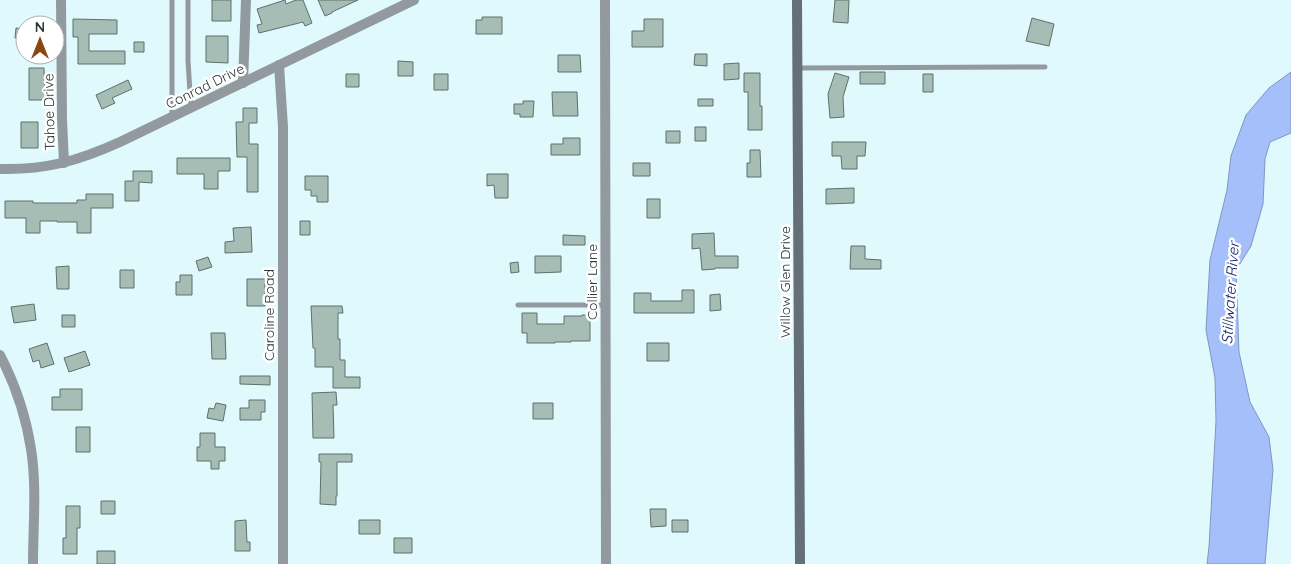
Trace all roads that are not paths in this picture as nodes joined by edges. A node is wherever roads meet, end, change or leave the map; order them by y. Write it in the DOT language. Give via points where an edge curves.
graph roads {
  1 [pos="61,0"];
  2 [pos="172,0"];
  3 [pos="188,0"];
  4 [pos="246,0"];
  5 [pos="414,0"];
  6 [pos="605,0"];
  7 [pos="797,0"];
  8 [pos="279,65"];
  9 [pos="1045,67"];
  10 [pos="797,68"];
  11 [pos="243,83"];
  12 [pos="191,108"];
  13 [pos="172,118"];
  14 [pos="64,163"];
  15 [pos="0,169"];
  16 [pos="518,305"];
  17 [pos="606,305"];
  18 [pos="0,355"];
  19 [pos="33,564"];
  20 [pos="283,564"];
  21 [pos="606,564"];
  22 [pos="800,564"];
  1 -- 14 [label="street, Tahoe Drive"];
  2 -- 13 [label="lane"];
  3 -- 12 [label="lane"];
  4 -- 11 [label="street"];
  5 -- 8 [label="street, Conrad Drive"];
  6 -- 17 [label="street, Collier Lane"];
  7 -- 10 [label="main road, Willow Glen Drive"];
  8 -- 11 [label="street, Conrad Drive"];
  8 -- 20 [label="street, Caroline Road" via="283,128"];
  9 -- 10 [label="lane"];
  10 -- 22 [label="main road, Willow Glen Drive"];
  11 -- 12 [label="street, Conrad Drive"];
  12 -- 13 [label="street, Conrad Drive"];
  13 -- 14 [label="street, Conrad Drive"];
  14 -- 15 [label="street, Conrad Drive"];
  16 -- 17 [label="lane"];
  17 -- 21 [label="street, Collier Lane"];
  18 -- 19 [label="street" via="15,388 31,450"];
}
